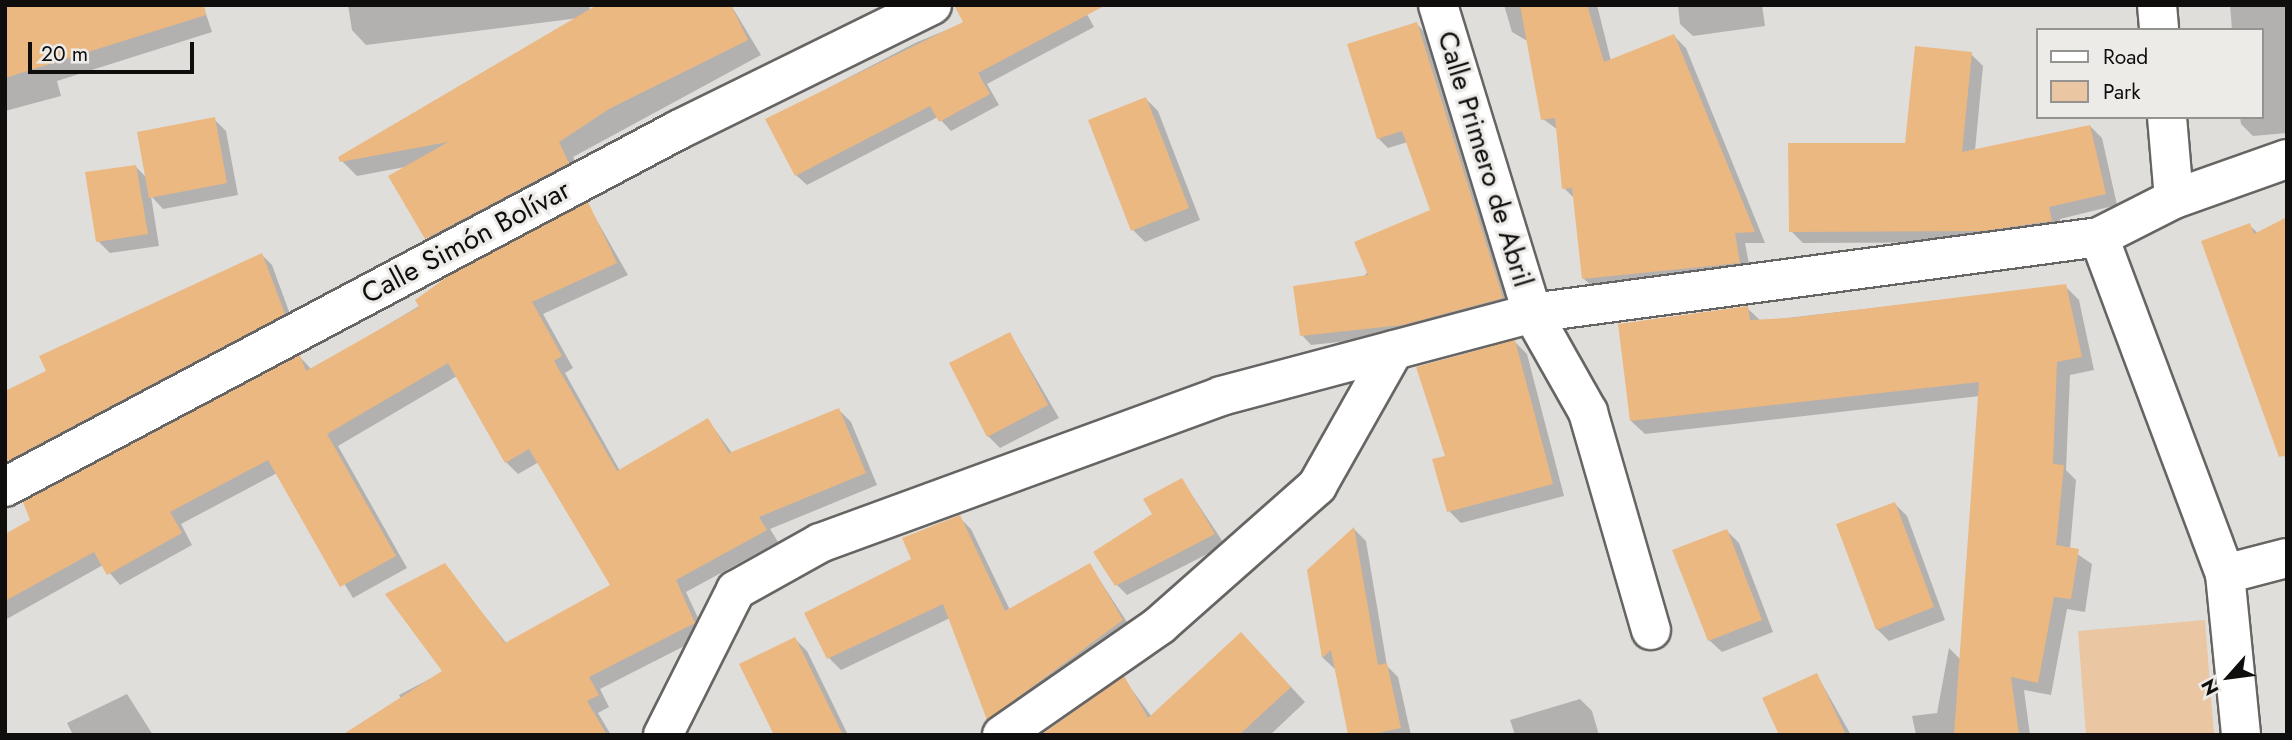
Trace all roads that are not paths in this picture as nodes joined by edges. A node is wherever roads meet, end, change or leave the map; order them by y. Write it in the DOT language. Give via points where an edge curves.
graph roads {
  1 [pos="932,5"];
  2 [pos="1438,5"];
  3 [pos="2157,5"];
  4 [pos="2160,28"];
  5 [pos="2167,119"];
  6 [pos="2287,159"];
  7 [pos="2174,199"];
  8 [pos="2099,237"];
  9 [pos="1532,313"];
  10 [pos="1394,350"];
  11 [pos="5,487"];
  12 [pos="2287,558"];
  13 [pos="2225,574"];
  14 [pos="1651,630"];
  15 [pos="663,735"];
  16 [pos="1002,735"];
  17 [pos="2241,735"];
  1 -- 11 [label="street, Calle Simón Bolívar" via="666,136"];
  2 -- 9 [label="street, Calle Primero de Abril"];
  3 -- 4 [label="street"];
  5 -- 7 [label="street"];
  6 -- 7 [label="street"];
  7 -- 8 [label="street"];
  8 -- 9 [label="street"];
  8 -- 13 [label="street"];
  9 -- 10 [label="street"];
  9 -- 14 [label="street, Calle Primero de Abril" via="1588,412"];
  10 -- 15 [label="street" via="1221,396 820,543 736,590"];
  10 -- 16 [label="street" via="1317,486 1160,625"];
  12 -- 13 [label="street"];
  13 -- 17 [label="street"];
}
